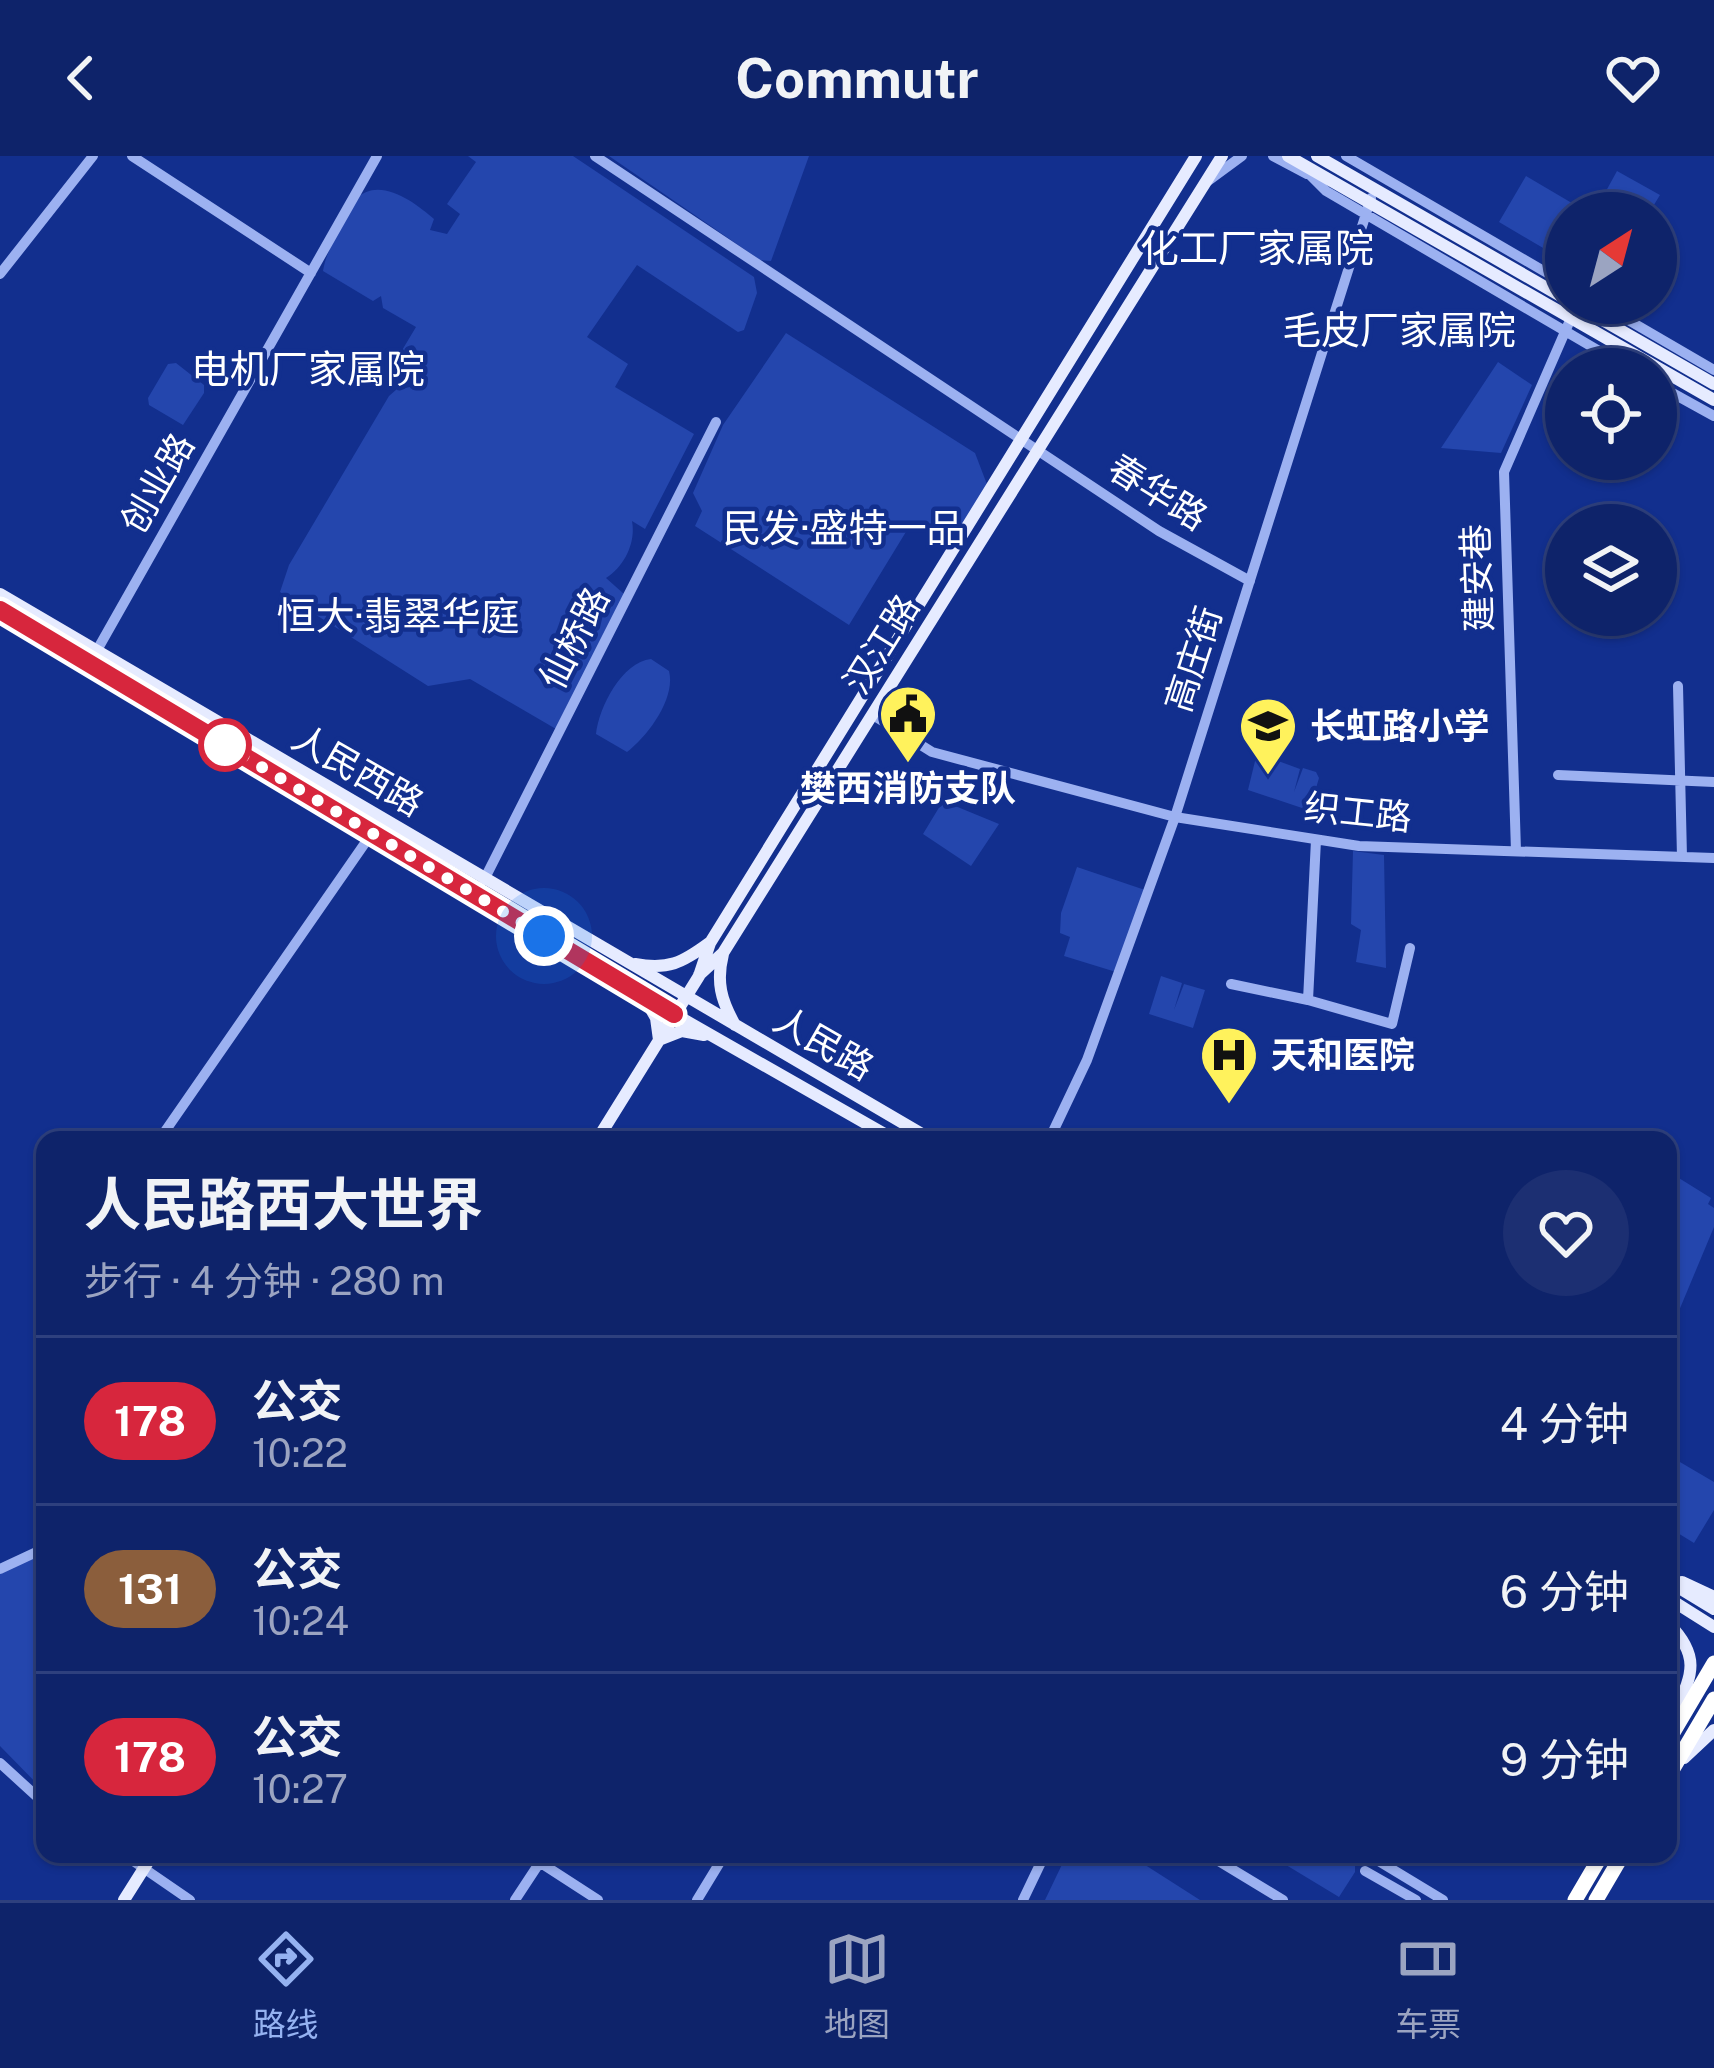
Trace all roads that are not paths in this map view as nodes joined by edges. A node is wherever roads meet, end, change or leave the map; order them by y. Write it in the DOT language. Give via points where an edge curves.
graph roads {
  1 [pos="93,156"];
  2 [pos="132,156"];
  3 [pos="377,156"];
  4 [pos="595,156"];
  5 [pos="1193,156"];
  6 [pos="1222,156"];
  7 [pos="1242,156"];
  8 [pos="1273,156"];
  9 [pos="1317,156"];
  10 [pos="1346,156"];
  11 [pos="1291,157"];
  12 [pos="1312,177"];
  13 [pos="1205,183"];
  14 [pos="1370,202"];
  15 [pos="1430,213"];
  16 [pos="311,273"];
  17 [pos="1545,273"];
  18 [pos="0,274"];
  19 [pos="1545,290"];
  20 [pos="1545,294"];
  21 [pos="1567,324"];
  22 [pos="1596,324"];
  23 [pos="1621,324"];
  24 [pos="1624,324"];
  25 [pos="1565,332"];
  26 [pos="1593,348"];
  27 [pos="1714,370"];
  28 [pos="1714,384"];
  29 [pos="1677,396"];
  30 [pos="1714,400"];
  31 [pos="1714,416"];
  32 [pos="716,422"];
  33 [pos="1018,438"];
  34 [pos="1036,449"];
  35 [pos="1250,581"];
  36 [pos="0,594"];
  37 [pos="0,610"];
  38 [pos="96,652"];
  39 [pos="1678,686"];
  40 [pos="873,715"];
  41 [pos="1558,775"];
  42 [pos="1681,782"];
  43 [pos="1714,782"];
  44 [pos="1175,817"];
  45 [pos="372,833"];
  46 [pos="1316,840"];
  47 [pos="1516,851"];
  48 [pos="1682,857"];
  49 [pos="1714,858"];
  50 [pos="484,880"];
  51 [pos="710,943"];
  52 [pos="1410,948"];
  53 [pos="723,953"];
  54 [pos="628,963"];
  55 [pos="699,976"];
  56 [pos="1231,983"];
  57 [pos="644,996"];
  58 [pos="685,997"];
  59 [pos="1308,1000"];
  60 [pos="674,1014"];
  61 [pos="736,1026"];
  62 [pos="713,1036"];
  63 [pos="659,1040"];
  64 [pos="165,1131"];
  65 [pos="603,1131"];
  66 [pos="880,1131"];
  67 [pos="917,1131"];
  68 [pos="1053,1131"];
  69 [pos="36,1552"];
  70 [pos="0,1569"];
  71 [pos="1677,1582"];
  72 [pos="1677,1584"];
  73 [pos="1714,1597"];
  74 [pos="1677,1604"];
  75 [pos="1714,1609"];
  76 [pos="1714,1627"];
  77 [pos="1677,1635"];
  78 [pos="1714,1663"];
  79 [pos="1714,1699"];
  80 [pos="1677,1707"];
  81 [pos="1677,1726"];
  82 [pos="1714,1730"];
  83 [pos="0,1762"];
  84 [pos="1677,1762"];
  85 [pos="1677,1766"];
  86 [pos="36,1796"];
  87 [pos="136,1863"];
  88 [pos="147,1863"];
  89 [pos="538,1863"];
  90 [pos="541,1863"];
  91 [pos="720,1863"];
  92 [pos="1041,1863"];
  93 [pos="1222,1863"];
  94 [pos="1385,1863"];
  95 [pos="1597,1863"];
  96 [pos="1618,1863"];
  97 [pos="144,1868"];
  98 [pos="1365,1870"];
  99 [pos="124,1900"];
  100 [pos="190,1900"];
  101 [pos="514,1900"];
  102 [pos="598,1900"];
  103 [pos="697,1900"];
  104 [pos="1023,1900"];
  105 [pos="1283,1900"];
  106 [pos="1415,1900"];
  107 [pos="1443,1900"];
  108 [pos="1575,1900"];
  109 [pos="1596,1900"];
  1 -- 18 [label="street"];
  2 -- 16 [label="street"];
  3 -- 16 [label="street, 创业路"];
  4 -- 33 [label="street"];
  5 -- 33 [label="main road, 汉江路"];
  6 -- 13 [label="main road, 汉江路"];
  7 -- 13 [label="street"];
  8 -- 12 [label="street"];
  9 -- 14 [label="main road"];
  10 -- 15 [label="street"];
  11 -- 12 [label="street"];
  11 -- 14 [label="main road"];
  12 -- 14 [label="street" via="1326,191"];
  13 -- 34 [label="main road, 汉江路"];
  14 -- 15 [label="main road"];
  14 -- 20 [label="main road"];
  14 -- 25 [label="street"];
  14 -- 35 [label="street, 高庄街"];
  15 -- 17 [label="street"];
  15 -- 19 [label="main road"];
  16 -- 38 [label="street, 创业路"];
  21 -- 25 [label="street, 建安巷"];
  22 -- 30 [label="main road"];
  23 -- 28 [label="main road"];
  24 -- 27 [label="street"];
  25 -- 26 [label="street"];
  25 -- 47 [label="street, 建安巷" via="1504,472"];
  29 -- 31 [label="street"];
  32 -- 50 [label="street, 仙桥路"];
  33 -- 34 [label="street"];
  33 -- 51 [label="main road, 汉江路"];
  34 -- 35 [label="street, 春华路"];
  34 -- 40 [label="main road, 汉江路"];
  35 -- 44 [label="street, 高庄街"];
  36 -- 38 [label="main road, 人民西路"];
  37 -- 45 [label="main road, 人民西路"];
  38 -- 50 [label="main road, 人民西路"];
  39 -- 42 [label="street"];
  40 -- 44 [label="street, 织工路" via="932,752"];
  40 -- 53 [label="main road, 汉江路"];
  41 -- 42 [label="street"];
  42 -- 43 [label="street"];
  42 -- 48 [label="street"];
  44 -- 46 [label="street, 织工路"];
  44 -- 68 [label="street, 高庄街"];
  45 -- 57 [label="main road, 人民西路"];
  45 -- 64 [label="street"];
  46 -- 47 [label="street, 织工路"];
  46 -- 59 [label="street"];
  47 -- 48 [label="street, 织工路"];
  48 -- 49 [label="street, 织工路"];
  50 -- 54 [label="main road, 人民西路"];
  51 -- 54 [label="main road" via="662,969"];
  51 -- 55 [label="main road, 汉江路"];
  52 -- 59 [label="street" via="1392,1024"];
  53 -- 55 [label="main road, 汉江路"];
  53 -- 61 [label="main road" via="717,977"];
  54 -- 58 [label="main road, 人民西路"];
  55 -- 58 [label="main road, 汉江路"];
  56 -- 59 [label="street"];
  57 -- 60 [label="main road, 人民西路"];
  57 -- 63 [label="main road"];
  58 -- 60 [label="main road, 汉江路"];
  58 -- 61 [label="main road, 人民路"];
  60 -- 62 [label="main road, 人民路"];
  60 -- 63 [label="main road, 汉江路"];
  61 -- 67 [label="main road, 人民路"];
  62 -- 63 [label="main road" via="682,1030"];
  62 -- 66 [label="main road, 人民路"];
  63 -- 65 [label="main road, 汉江路"];
  69 -- 70 [label="street"];
  71 -- 73 [label="main road"];
  72 -- 75 [label="main road"];
  74 -- 76 [label="main road"];
  77 -- 80 [label="main road" via="1694,1668"];
  78 -- 81 [label="highway"];
  79 -- 84 [label="highway"];
  82 -- 85 [label="main road"];
  83 -- 86 [label="street"];
  87 -- 97 [label="street"];
  88 -- 97 [label="main road"];
  89 -- 101 [label="street"];
  90 -- 102 [label="street"];
  91 -- 103 [label="street"];
  92 -- 104 [label="street"];
  93 -- 105 [label="street"];
  94 -- 107 [label="street"];
  95 -- 108 [label="highway"];
  96 -- 109 [label="highway"];
  97 -- 99 [label="main road"];
  97 -- 100 [label="street"];
  98 -- 106 [label="street"];
}
